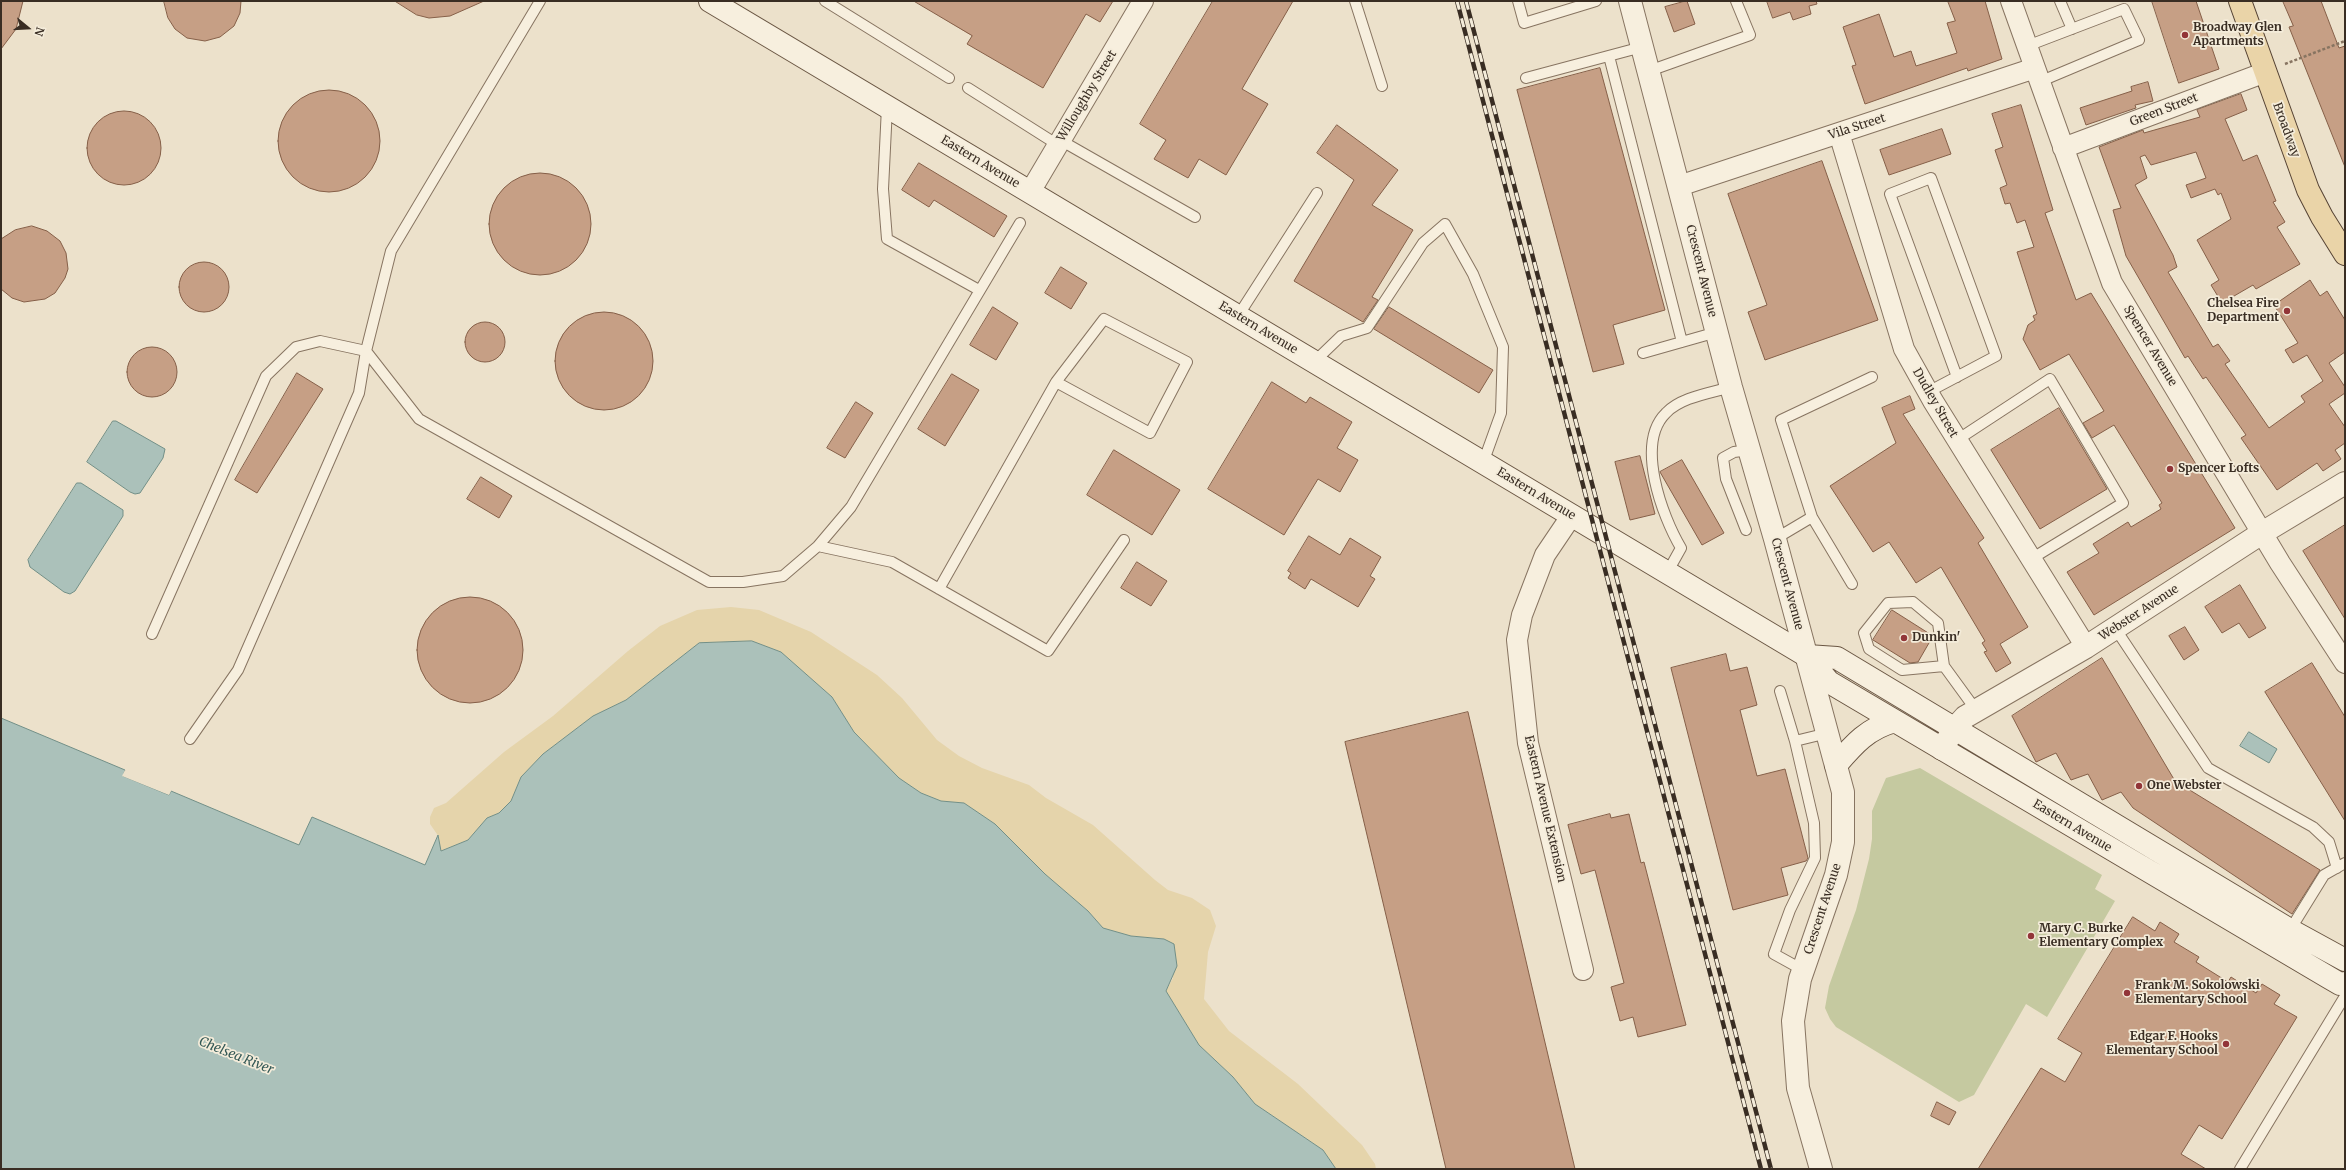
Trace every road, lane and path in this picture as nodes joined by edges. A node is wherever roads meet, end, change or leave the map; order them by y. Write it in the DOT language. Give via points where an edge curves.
graph roads {
  1 [pos="540,1"];
  2 [pos="710,1"];
  3 [pos="825,1"];
  4 [pos="1143,1"];
  5 [pos="1355,1"];
  6 [pos="1518,1"];
  7 [pos="1596,1"];
  8 [pos="1630,1"];
  9 [pos="1736,1"];
  10 [pos="2011,1"];
  11 [pos="2060,1"];
  12 [pos="2240,1"];
  13 [pos="2072,29"];
  14 [pos="2345,41"];
  15 [pos="2027,46"];
  16 [pos="1642,47"];
  17 [pos="1609,56"];
  18 [pos="2285,64"];
  19 [pos="1649,71"];
  20 [pos="2266,72"];
  21 [pos="2037,75"];
  22 [pos="949,78"];
  23 [pos="1526,78"];
  24 [pos="1382,86"];
  25 [pos="968,88"];
  26 [pos="887,107"];
  27 [pos="1839,133"];
  28 [pos="1059,142"];
  29 [pos="2063,148"];
  30 [pos="1679,186"];
  31 [pos="1030,192"];
  32 [pos="1317,193"];
  33 [pos="1195,217"];
  34 [pos="1020,223"];
  35 [pos="2345,254"];
  36 [pos="979,290"];
  37 [pos="1238,316"];
  38 [pos="1717,332"];
  39 [pos="1682,342"];
  40 [pos="366,352"];
  41 [pos="1643,353"];
  42 [pos="1314,362"];
  43 [pos="1872,377"];
  44 [pos="1957,377"];
  45 [pos="1056,382"];
  46 [pos="1731,387"];
  47 [pos="1928,392"];
  48 [pos="1957,440"];
  49 [pos="1749,450"];
  50 [pos="1483,463"];
  51 [pos="2345,483"];
  52 [pos="1572,515"];
  53 [pos="1812,517"];
  54 [pos="1746,530"];
  55 [pos="2262,533"];
  56 [pos="1775,539"];
  57 [pos="1124,540"];
  58 [pos="818,546"];
  59 [pos="2031,559"];
  60 [pos="1667,573"];
  61 [pos="1852,584"];
  62 [pos="939,589"];
  63 [pos="2115,628"];
  64 [pos="152,634"];
  65 [pos="2086,647"];
  66 [pos="1807,656"];
  67 [pos="2345,663"];
  68 [pos="1944,666"];
  69 [pos="1902,670"];
  70 [pos="1890,690"];
  71 [pos="1780,691"];
  72 [pos="1976,710"];
  73 [pos="1895,721"];
  74 [pos="1954,729"];
  75 [pos="1828,733"];
  76 [pos="190,739"];
  77 [pos="1795,741"];
  78 [pos="1942,749"];
  79 [pos="1836,765"];
  80 [pos="2341,865"];
  81 [pos="2290,930"];
  82 [pos="2345,960"];
  83 [pos="1583,970"];
  84 [pos="1803,970"];
  85 [pos="2345,983"];
  86 [pos="2345,996"];
  87 [pos="1821,1169"];
  88 [pos="2240,1169"];
  1 -- 40 [label="lane" via="391,251"];
  2 -- 26 [label="main road, Eastern Avenue"];
  3 -- 22 [label="lane"];
  4 -- 28 [label="street, Willoughby Street"];
  5 -- 24 [label="lane"];
  6 -- 7 [label="lane" via="1524,23"];
  8 -- 16 [label="main road, Crescent Avenue"];
  9 -- 19 [label="lane" via="1750,35"];
  10 -- 15 [label="street, Spencer Avenue"];
  11 -- 13 [label="lane"];
  12 -- 20 [label="main road, Broadway"];
  13 -- 15 [label="lane"];
  13 -- 21 [label="lane" via="2124,9 2139,40"];
  14 -- 18 [label="path"];
  15 -- 21 [label="street, Spencer Avenue"];
  16 -- 17 [label="lane"];
  16 -- 19 [label="main road, Crescent Avenue"];
  17 -- 23 [label="lane"];
  17 -- 39 [label="lane"];
  19 -- 30 [label="main road, Crescent Avenue"];
  20 -- 29 [label="street, Green Street"];
  20 -- 35 [label="main road, Broadway" via="2311,197"];
  21 -- 27 [label="street, Vila Street"];
  21 -- 29 [label="street, Spencer Avenue"];
  25 -- 28 [label="lane"];
  26 -- 31 [label="main road, Eastern Avenue"];
  26 -- 36 [label="lane" via="883,189 887,239"];
  27 -- 30 [label="street, Vila Street"];
  27 -- 47 [label="street, Dudley Street" via="1904,349"];
  28 -- 31 [label="street, Willoughby Street"];
  28 -- 33 [label="lane"];
  29 -- 55 [label="street, Spencer Avenue" via="2112,283"];
  30 -- 38 [label="main road, Crescent Avenue"];
  31 -- 37 [label="main road, Eastern Avenue"];
  32 -- 37 [label="lane"];
  34 -- 36 [label="lane"];
  36 -- 58 [label="lane" via="852,507"];
  37 -- 42 [label="main road, Eastern Avenue"];
  38 -- 39 [label="lane"];
  38 -- 46 [label="main road, Crescent Avenue"];
  39 -- 41 [label="lane"];
  40 -- 58 [label="lane" via="420,419 709,582 743,582 782,576"];
  40 -- 64 [label="lane" via="320,341 296,347 266,376"];
  40 -- 76 [label="lane" via="359,393 238,670"];
  42 -- 50 [label="main road, Eastern Avenue"];
  42 -- 50 [label="lane" via="1341,336 1367,328 1423,243 1445,224 1473,274 1503,347 1501,413"];
  43 -- 53 [label="lane" via="1781,420"];
  44 -- 44 [label="lane" via="1996,356 1931,178 1890,194"];
  44 -- 47 [label="lane"];
  45 -- 45 [label="lane" via="1150,433 1187,362 1104,319"];
  45 -- 62 [label="lane"];
  46 -- 49 [label="main road, Crescent Avenue"];
  46 -- 60 [label="lane" via="1678,404 1666,412 1653,435 1653,467 1663,511 1681,548"];
  47 -- 48 [label="street, Dudley Street"];
  48 -- 59 [label="street, Dudley Street"];
  48 -- 59 [label="lane" via="2050,379 2123,503"];
  49 -- 54 [label="lane" via="1734,452 1723,458 1726,479"];
  49 -- 56 [label="main road, Crescent Avenue"];
  50 -- 52 [label="main road, Eastern Avenue"];
  51 -- 55 [label="main road, Webster Avenue"];
  52 -- 60 [label="main road, Eastern Avenue"];
  52 -- 83 [label="street, Eastern Avenue Extension" via="1545,556 1522,615 1517,640 1528,743"];
  53 -- 56 [label="lane"];
  53 -- 61 [label="lane"];
  55 -- 63 [label="main road, Webster Avenue"];
  55 -- 67 [label="street, Spencer Avenue"];
  56 -- 66 [label="main road, Crescent Avenue"];
  57 -- 62 [label="lane" via="1048,651"];
  58 -- 62 [label="lane" via="892,562"];
  59 -- 65 [label="street, Dudley Street"];
  60 -- 66 [label="main road, Eastern Avenue"];
  63 -- 65 [label="main road, Webster Avenue"];
  63 -- 80 [label="lane" via="2208,768 2312,827 2329,842"];
  65 -- 72 [label="main road, Webster Avenue"];
  66 -- 70 [label="main road, Eastern Avenue" via="1837,658"];
  66 -- 73 [label="main road, Eastern Avenue" via="1829,682"];
  66 -- 75 [label="main road, Crescent Avenue"];
  68 -- 69 [label="lane"];
  68 -- 69 [label="lane" via="1938,623 1913,602 1888,603 1864,633 1869,649"];
  68 -- 72 [label="lane"];
  69 -- 70 [label="lane"];
  70 -- 74 [label="main road, Eastern Avenue"];
  71 -- 77 [label="lane"];
  72 -- 74 [label="main road, Webster Avenue"];
  73 -- 78 [label="main road, Eastern Avenue"];
  73 -- 79 [label="main road" via="1879,725 1858,739"];
  74 -- 78 [label="main road, Webster Avenue"];
  74 -- 81 [label="main road, Eastern Avenue"];
  75 -- 77 [label="lane"];
  75 -- 79 [label="main road, Crescent Avenue"];
  77 -- 84 [label="lane" via="1814,823 1815,858 1790,910 1774,954"];
  78 -- 85 [label="main road, Eastern Avenue" via="2340,984"];
  79 -- 84 [label="main road, Crescent Avenue" via="1843,792 1843,842 1836,875"];
  80 -- 81 [label="lane" via="2324,876"];
  81 -- 82 [label="main road, Eastern Avenue"];
  84 -- 87 [label="main road, Crescent Avenue" via="1793,1021 1798,1088"];
  86 -- 88 [label="lane"];
}
